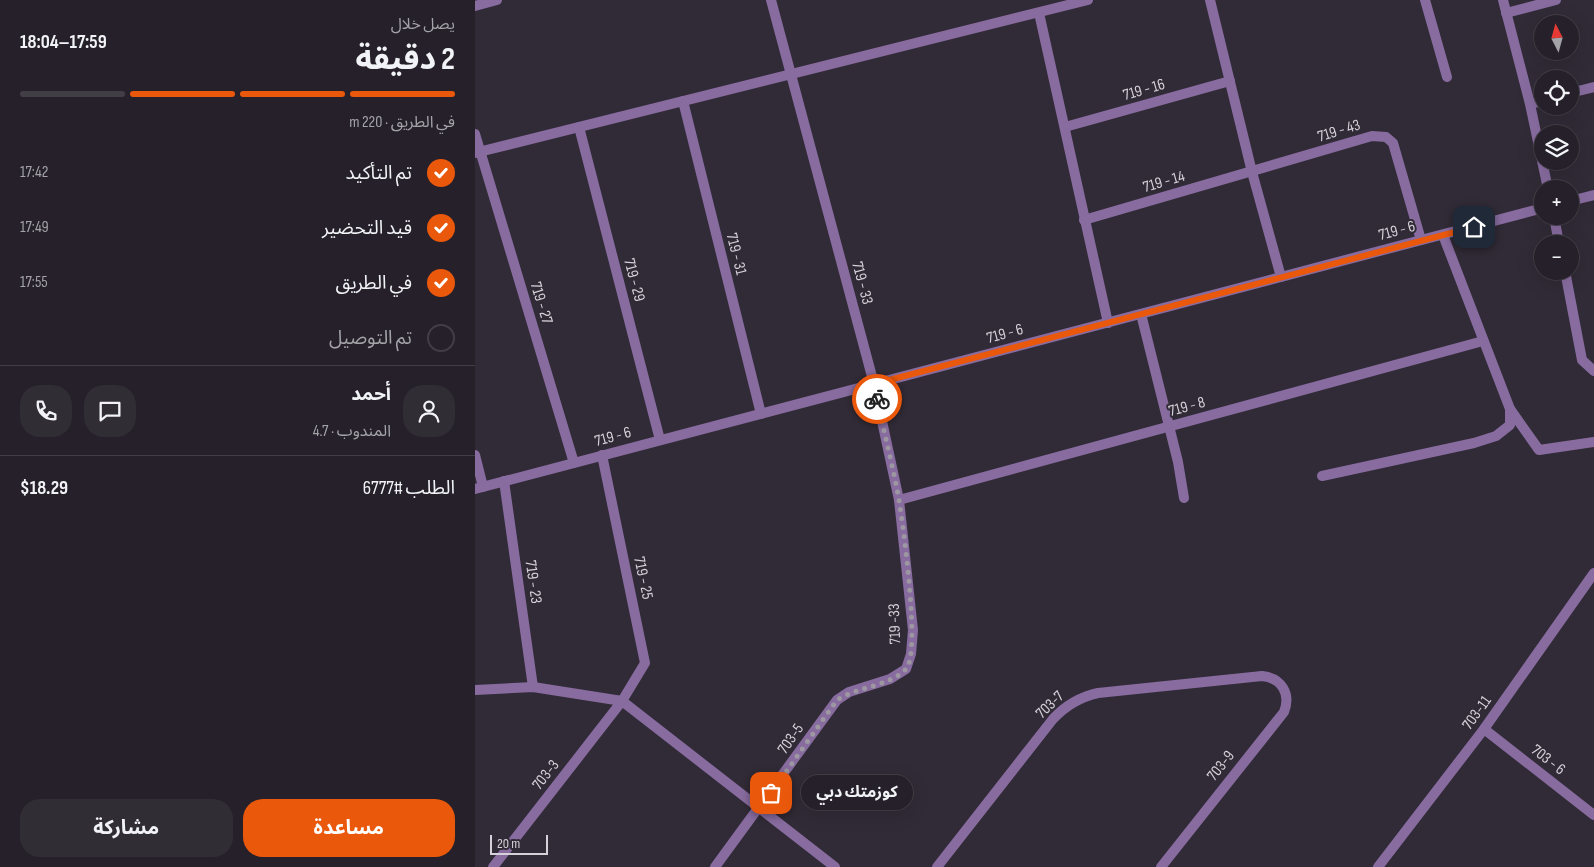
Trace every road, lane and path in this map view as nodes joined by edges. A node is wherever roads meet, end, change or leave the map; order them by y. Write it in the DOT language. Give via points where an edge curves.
graph roads {
  1 [pos="497,0"];
  2 [pos="771,0"];
  3 [pos="1088,0"];
  4 [pos="1210,0"];
  5 [pos="1425,0"];
  6 [pos="1503,0"];
  7 [pos="1556,0"];
  8 [pos="1059,3"];
  9 [pos="475,6"];
  10 [pos="1039,13"];
  11 [pos="1506,13"];
  12 [pos="791,74"];
  13 [pos="1447,77"];
  14 [pos="1230,81"];
  15 [pos="1594,87"];
  16 [pos="1579,91"];
  17 [pos="683,101"];
  18 [pos="1534,103"];
  19 [pos="1530,104"];
  20 [pos="579,127"];
  21 [pos="1065,127"];
  22 [pos="475,134"];
  23 [pos="477,152"];
  24 [pos="1252,172"];
  25 [pos="1546,180"];
  26 [pos="1594,195"];
  27 [pos="1579,199"];
  28 [pos="1534,210"];
  29 [pos="1084,220"];
  30 [pos="1443,235"];
  31 [pos="1421,240"];
  32 [pos="1281,277"];
  33 [pos="1567,280"];
  34 [pos="1141,314"];
  35 [pos="1108,323"];
  36 [pos="1483,341"];
  37 [pos="1594,371"];
  38 [pos="874,384"];
  39 [pos="1510,409"];
  40 [pos="761,414"];
  41 [pos="1169,427"];
  42 [pos="660,440"];
  43 [pos="1594,442"];
  44 [pos="475,455"];
  45 [pos="602,455"];
  46 [pos="574,463"];
  47 [pos="1322,476"];
  48 [pos="504,481"];
  49 [pos="479,488"];
  50 [pos="1184,498"];
  51 [pos="899,500"];
  52 [pos="1594,573"];
  53 [pos="1276,680"];
  54 [pos="533,687"];
  55 [pos="475,690"];
  56 [pos="837,700"];
  57 [pos="622,701"];
  58 [pos="1484,729"];
  59 [pos="760,808"];
  60 [pos="1594,815"];
  61 [pos="493,867"];
  62 [pos="715,867"];
  63 [pos="835,867"];
  64 [pos="937,867"];
  65 [pos="1161,867"];
  66 [pos="1378,867"];
  1 -- 9 [label="street"];
  2 -- 12 [label="street, 719 - 33"];
  3 -- 8 [label="street"];
  4 -- 14 [label="street"];
  5 -- 13 [label="street"];
  6 -- 11 [label="street"];
  7 -- 11 [label="street"];
  8 -- 10 [label="street"];
  10 -- 12 [label="street"];
  10 -- 21 [label="street"];
  11 -- 19 [label="street"];
  12 -- 17 [label="street"];
  12 -- 38 [label="street, 719 - 33"];
  14 -- 21 [label="street, 719 - 16"];
  14 -- 24 [label="street"];
  15 -- 16 [label="street"];
  17 -- 20 [label="street"];
  17 -- 40 [label="street, 719 - 31"];
  18 -- 19 [label="street"];
  19 -- 25 [label="street"];
  20 -- 23 [label="street"];
  20 -- 42 [label="street, 719 - 29"];
  21 -- 29 [label="street"];
  22 -- 23 [label="street, 719 - 27"];
  23 -- 46 [label="street, 719 - 27"];
  24 -- 29 [label="street, 719 - 14"];
  24 -- 31 [label="street, 719 - 43" via="1372,136 1386,137 1393,143"];
  24 -- 32 [label="street"];
  26 -- 27 [label="street"];
  28 -- 30 [label="street, 719 - 6"];
  29 -- 35 [label="street"];
  30 -- 31 [label="street, 719 - 6"];
  30 -- 36 [label="street"];
  31 -- 32 [label="street, 719 - 6"];
  32 -- 34 [label="street, 719 - 6"];
  33 -- 37 [label="street" via="1582,360"];
  34 -- 35 [label="street, 719 - 6"];
  34 -- 41 [label="street"];
  35 -- 38 [label="street, 719 - 6"];
  36 -- 39 [label="street"];
  36 -- 41 [label="street, 719 - 8"];
  38 -- 40 [label="street, 719 - 6"];
  38 -- 51 [label="street, 719 - 33"];
  39 -- 43 [label="street" via="1539,450"];
  39 -- 47 [label="street" via="1510,426 1496,436"];
  40 -- 42 [label="street, 719 - 6"];
  41 -- 50 [label="street"];
  41 -- 51 [label="street, 719 - 8"];
  42 -- 45 [label="street, 719 - 6"];
  44 -- 49 [label="street"];
  45 -- 46 [label="street, 719 - 6"];
  45 -- 57 [label="street, 719 - 25" via="645,663"];
  46 -- 48 [label="street, 719 - 6"];
  48 -- 49 [label="street, 719 - 6"];
  48 -- 54 [label="street, 719 - 23"];
  51 -- 56 [label="street, 719 -33" via="913,630 907,669"];
  52 -- 58 [label="street, 703-11"];
  53 -- 64 [label="street, 703-7" via="1262,676 1098,693 1078,699 1053,719"];
  53 -- 65 [label="street, 703-9" via="1287,698 1284,712"];
  54 -- 55 [label="street"];
  54 -- 57 [label="street"];
  56 -- 59 [label="street, 703-5"];
  57 -- 59 [label="street"];
  57 -- 61 [label="street, 703-3"];
  58 -- 60 [label="street, 703 - 6"];
  58 -- 66 [label="street, 703-11"];
  59 -- 62 [label="street, 703-5"];
  59 -- 63 [label="street"];
}
